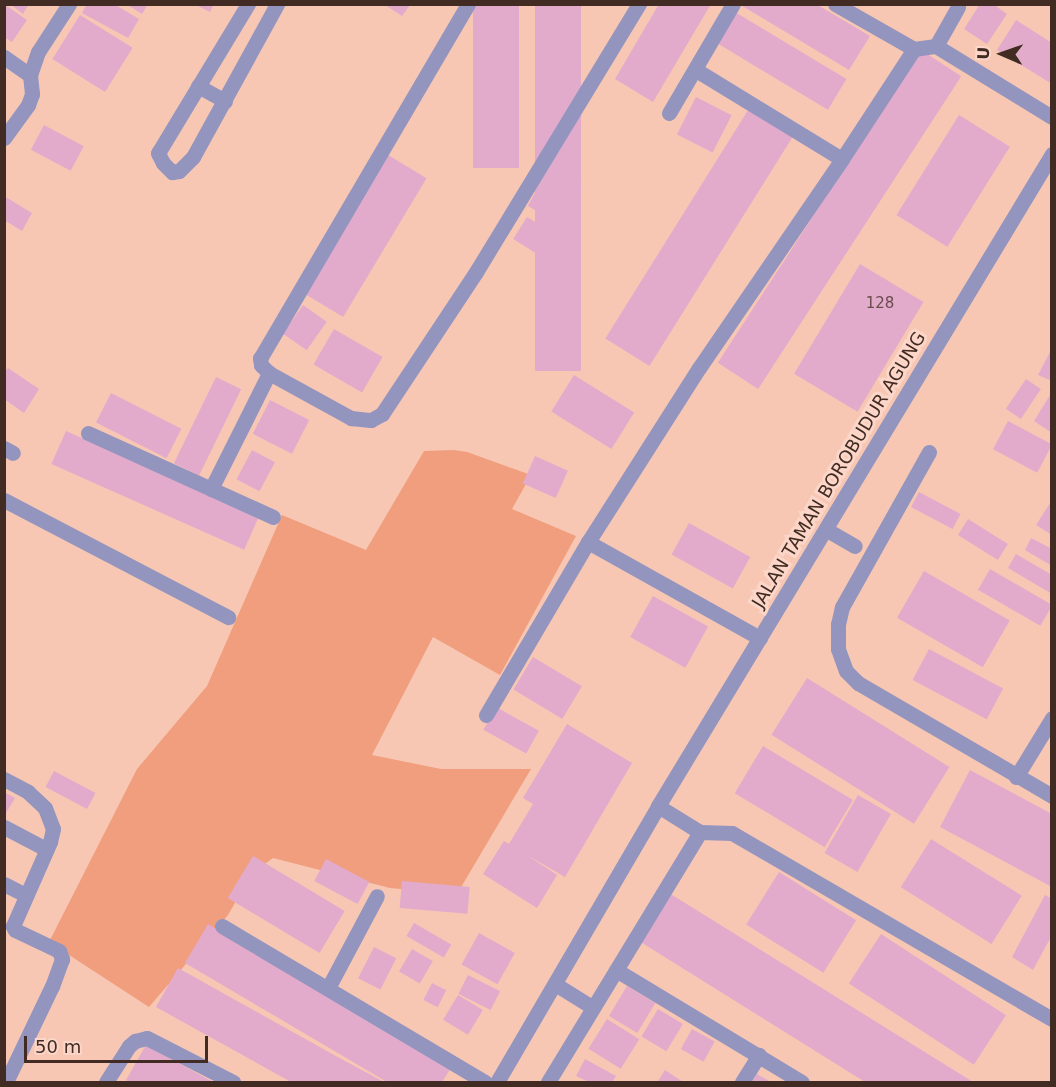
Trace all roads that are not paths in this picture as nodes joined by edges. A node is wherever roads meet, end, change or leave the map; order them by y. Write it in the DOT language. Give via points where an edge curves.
graph roads {
  1 [pos="69,4"];
  2 [pos="248,4"];
  3 [pos="277,4"];
  4 [pos="468,4"];
  5 [pos="639,4"];
  6 [pos="733,4"];
  7 [pos="834,4"];
  8 [pos="958,7"];
  9 [pos="936,46"];
  10 [pos="914,50"];
  11 [pos="4,57"];
  12 [pos="696,70"];
  13 [pos="30,75"];
  14 [pos="198,86"];
  15 [pos="225,101"];
  16 [pos="669,113"];
  17 [pos="1052,117"];
  18 [pos="4,138"];
  19 [pos="1052,154"];
  20 [pos="842,159"];
  21 [pos="269,373"];
  22 [pos="88,433"];
  23 [pos="929,452"];
  24 [pos="211,489"];
  25 [pos="4,500"];
  26 [pos="273,518"];
  27 [pos="827,530"];
  28 [pos="588,542"];
  29 [pos="855,546"];
  30 [pos="228,617"];
  31 [pos="760,638"];
  32 [pos="486,715"];
  33 [pos="1052,718"];
  34 [pos="1016,777"];
  35 [pos="4,779"];
  36 [pos="1052,796"];
  37 [pos="658,806"];
  38 [pos="4,827"];
  39 [pos="700,832"];
  40 [pos="46,849"];
  41 [pos="4,885"];
  42 [pos="26,895"];
  43 [pos="377,896"];
  44 [pos="222,926"];
  45 [pos="616,970"];
  46 [pos="555,984"];
  47 [pos="328,988"];
  48 [pos="592,1007"];
  49 [pos="1052,1019"];
  50 [pos="759,1055"];
  51 [pos="6,1079"];
  52 [pos="106,1083"];
  53 [pos="233,1083"];
  54 [pos="485,1083"];
  55 [pos="496,1083"];
  56 [pos="548,1083"];
  57 [pos="742,1083"];
  58 [pos="802,1083"];
  1 -- 13 [label="street" via="38,52"];
  2 -- 14 [label="street"];
  3 -- 15 [label="street"];
  4 -- 21 [label="street" via="260,358"];
  5 -- 21 [label="street" via="476,272 382,414 371,420 351,418"];
  6 -- 12 [label="street"];
  7 -- 10 [label="street"];
  8 -- 9 [label="street"];
  9 -- 10 [label="street"];
  9 -- 17 [label="street"];
  10 -- 20 [label="street"];
  11 -- 13 [label="street"];
  12 -- 16 [label="street"];
  12 -- 20 [label="street"];
  13 -- 18 [label="street" via="32,94 28,105"];
  14 -- 15 [label="street"];
  14 -- 15 [label="street" via="158,153 172,171 179,171 194,157"];
  19 -- 27 [label="street, JALAN TAMAN BOROBUDUR AGUNG"];
  20 -- 28 [label="street" via="699,368"];
  21 -- 24 [label="street"];
  22 -- 24 [label="street"];
  23 -- 34 [label="street" via="842,607 838,649 846,671 858,683"];
  24 -- 26 [label="street"];
  25 -- 30 [label="street"];
  27 -- 29 [label="street"];
  27 -- 31 [label="street, JALAN TAMAN BOROBUDUR AGUNG"];
  28 -- 31 [label="street"];
  28 -- 32 [label="street"];
  31 -- 37 [label="street, JALAN TAMAN BOROBUDUR AGUNG"];
  33 -- 34 [label="street"];
  34 -- 36 [label="street"];
  35 -- 40 [label="street" via="28,792 48,812 53,829"];
  37 -- 39 [label="street"];
  37 -- 46 [label="street, JALAN TAMAN BOROBUDUR AGUNG"];
  38 -- 40 [label="street"];
  39 -- 45 [label="street"];
  39 -- 49 [label="street" via="732,833"];
  40 -- 42 [label="street"];
  41 -- 42 [label="street"];
  42 -- 51 [label="street" via="13,926 15,930 58,951 62,959"];
  43 -- 47 [label="street"];
  44 -- 47 [label="street"];
  45 -- 48 [label="street"];
  45 -- 50 [label="street"];
  46 -- 48 [label="street"];
  46 -- 55 [label="street, JALAN TAMAN BOROBUDUR AGUNG"];
  47 -- 54 [label="street"];
  48 -- 56 [label="street"];
  50 -- 57 [label="street"];
  50 -- 58 [label="street"];
  52 -- 53 [label="street" via="129,1046 147,1038"];
}
